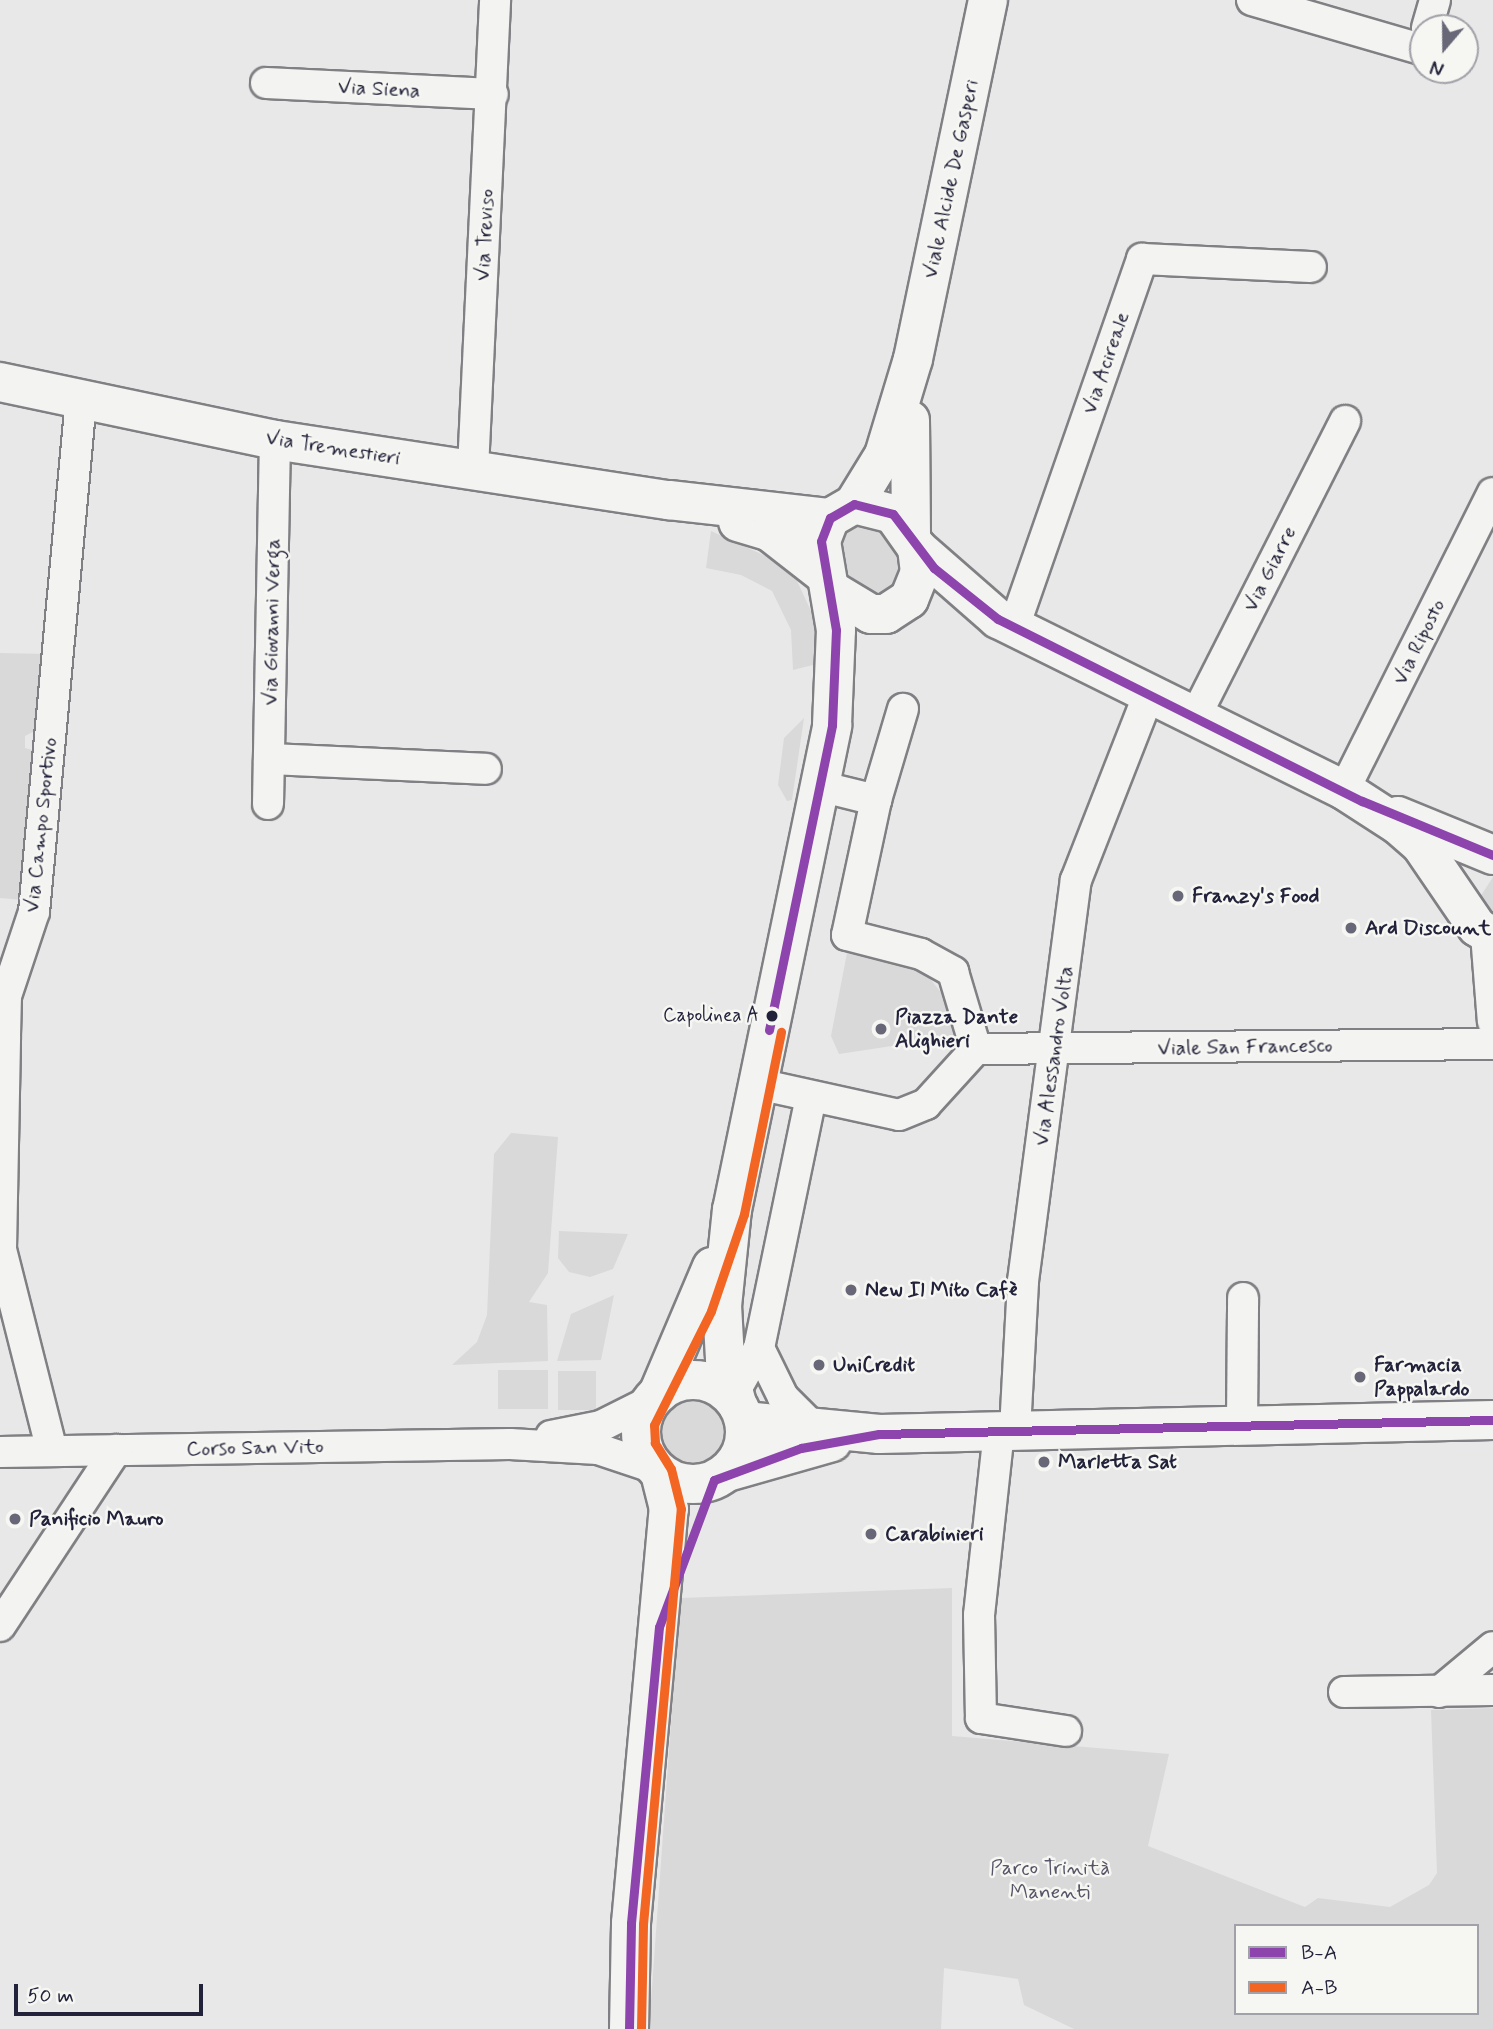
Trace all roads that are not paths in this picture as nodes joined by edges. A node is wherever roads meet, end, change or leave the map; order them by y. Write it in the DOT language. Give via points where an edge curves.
graph roads {
  1 [pos="495,0"];
  2 [pos="988,0"];
  3 [pos="1252,0"];
  4 [pos="1409,46"];
  5 [pos="266,83"];
  6 [pos="493,94"];
  7 [pos="1311,267"];
  8 [pos="913,359"];
  9 [pos="0,382"];
  10 [pos="81,400"];
  11 [pos="1345,421"];
  12 [pos="275,440"];
  13 [pos="473,469"];
  14 [pos="1493,493"];
  15 [pos="669,500"];
  16 [pos="842,511"];
  17 [pos="914,541"];
  18 [pos="828,583"];
  19 [pos="892,612"];
  20 [pos="1006,623"];
  21 [pos="1149,694"];
  22 [pos="903,709"];
  23 [pos="1195,717"];
  24 [pos="832,724"];
  25 [pos="269,759"];
  26 [pos="486,769"];
  27 [pos="819,786"];
  28 [pos="1353,796"];
  29 [pos="876,800"];
  30 [pos="268,804"];
  31 [pos="1493,855"];
  32 [pos="1493,868"];
  33 [pos="1483,929"];
  34 [pos="1493,1022"];
  35 [pos="1493,1044"];
  36 [pos="986,1049"];
  37 [pos="1057,1049"];
  38 [pos="758,1084"];
  39 [pos="811,1096"];
  40 [pos="732,1210"];
  41 [pos="0,1249"];
  42 [pos="1243,1298"];
  43 [pos="759,1348"];
  44 [pos="655,1397"];
  45 [pos="738,1406"];
  46 [pos="1493,1420"];
  47 [pos="1242,1424"];
  48 [pos="814,1428"];
  49 [pos="1007,1430"];
  50 [pos="879,1434"];
  51 [pos="510,1444"];
  52 [pos="116,1450"];
  53 [pos="52,1451"];
  54 [pos="0,1452"];
  55 [pos="658,1470"];
  56 [pos="721,1476"];
  57 [pos="0,1626"];
  58 [pos="659,1627"];
  59 [pos="1493,1647"];
  60 [pos="1493,1677"];
  61 [pos="1493,1690"];
  62 [pos="1344,1692"];
  63 [pos="1439,1692"];
  64 [pos="1066,1731"];
  65 [pos="629,2029"];
  1 -- 6 [label="street, Via Treviso"];
  2 -- 8 [label="main road, Viale Alcide De Gasperi"];
  3 -- 4 [label="street"];
  5 -- 6 [label="street, Via Siena"];
  6 -- 13 [label="street, Via Treviso"];
  7 -- 20 [label="street, Via Acireale" via="1142,259"];
  8 -- 16 [label="main road" via="884,455"];
  8 -- 17 [label="main road" via="906,502"];
  9 -- 10 [label="main road, Via Tremestieri"];
  10 -- 12 [label="main road, Via Tremestieri"];
  10 -- 41 [label="street, Via Campo Sportivo" via="34,912 6,996"];
  11 -- 23 [label="street, Via Giarre"];
  12 -- 13 [label="main road, Via Tremestieri"];
  12 -- 25 [label="street, Via Giovanni Verga"];
  13 -- 15 [label="main road, Via Tremestieri"];
  14 -- 28 [label="street, Via Riposto"];
  15 -- 16 [label="main road"];
  15 -- 18 [label="main road" via="770,532"];
  16 -- 17 [label="main road" via="882,507"];
  16 -- 18 [label="main road" via="821,541"];
  17 -- 19 [label="main road" via="915,589"];
  17 -- 20 [label="main road"];
  18 -- 19 [label="main road" via="859,611"];
  18 -- 24 [label="main road"];
  19 -- 20 [label="main road" via="951,605"];
  19 -- 24 [label="main road" via="858,653"];
  20 -- 21 [label="main road"];
  21 -- 23 [label="main road"];
  21 -- 37 [label="street, Via Alessandro Volta" via="1076,880"];
  22 -- 29 [label="street"];
  23 -- 28 [label="main road"];
  24 -- 27 [label="main road"];
  25 -- 26 [label="street"];
  25 -- 30 [label="street, Via Giovanni Verga"];
  27 -- 29 [label="street"];
  27 -- 38 [label="main road"];
  28 -- 31 [label="main road"];
  28 -- 33 [label="main road" via="1421,845"];
  29 -- 36 [label="street" via="847,935 921,954 953,972"];
  32 -- 33 [label="main road" via="1473,890"];
  33 -- 34 [label="street"];
  35 -- 37 [label="street, Viale San Francesco"];
  36 -- 37 [label="street, Viale San Francesco"];
  36 -- 39 [label="street" via="926,1104 899,1115"];
  37 -- 49 [label="street, Via Alessandro Volta" via="1023,1280"];
  38 -- 39 [label="street"];
  38 -- 40 [label="main road"];
  39 -- 43 [label="street"];
  40 -- 44 [label="main road" via="700,1306"];
  40 -- 45 [label="main road" via="722,1306"];
  41 -- 53 [label="street, Via Campo Sportivo"];
  42 -- 47 [label="street"];
  43 -- 45 [label="street"];
  43 -- 48 [label="street" via="783,1397"];
  44 -- 45 [label="main road" via="700,1381"];
  44 -- 51 [label="street" via="601,1426"];
  44 -- 55 [label="main road" via="641,1438"];
  45 -- 48 [label="main road"];
  45 -- 56 [label="main road" via="741,1453"];
  46 -- 47 [label="main road"];
  47 -- 49 [label="main road"];
  48 -- 50 [label="main road"];
  49 -- 50 [label="main road"];
  49 -- 64 [label="street, Via Alessandro Volta" via="979,1615 981,1718"];
  50 -- 56 [label="main road" via="802,1448"];
  51 -- 52 [label="street, Corso San Vito"];
  51 -- 55 [label="street" via="598,1449"];
  52 -- 53 [label="street, Corso San Vito"];
  52 -- 57 [label="street"];
  53 -- 54 [label="street, Corso San Vito"];
  55 -- 56 [label="main road" via="690,1485"];
  55 -- 58 [label="main road" via="669,1509"];
  56 -- 58 [label="main road" via="696,1512"];
  58 -- 65 [label="main road" via="631,1923"];
  59 -- 60 [label="street"];
  59 -- 63 [label="street"];
  61 -- 63 [label="street"];
  62 -- 63 [label="street"];
}
